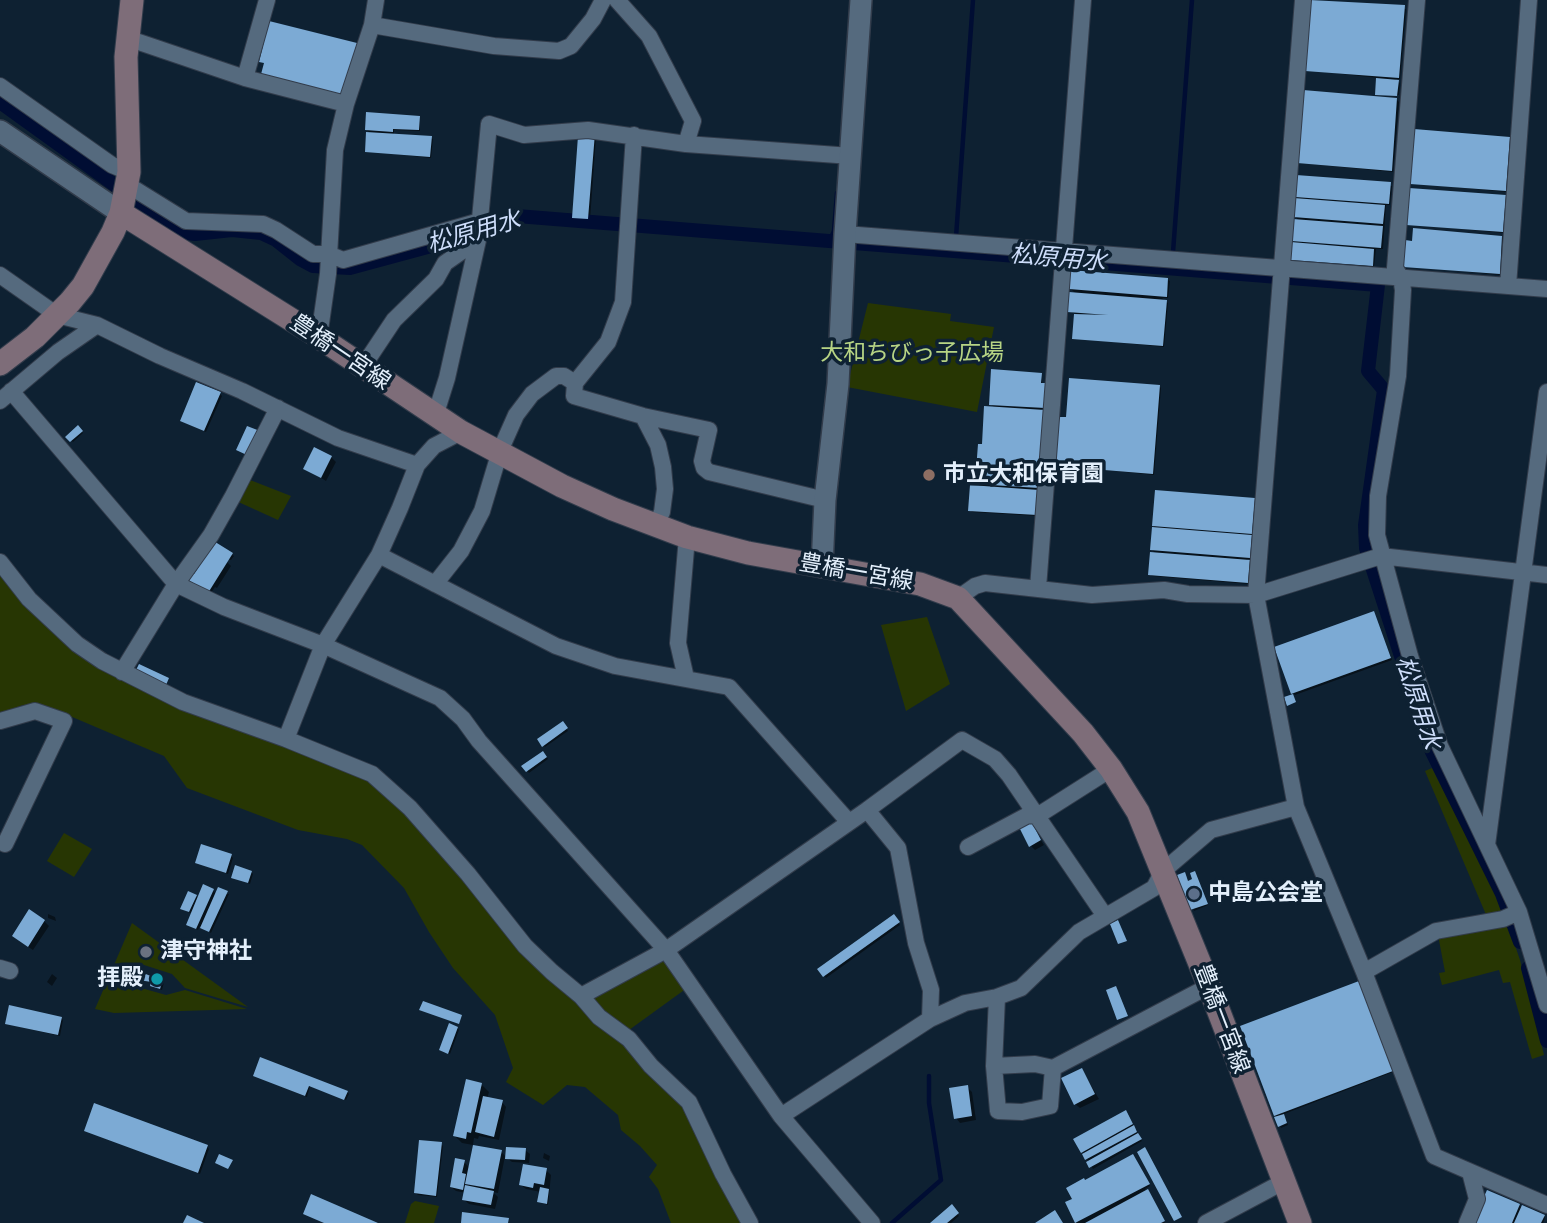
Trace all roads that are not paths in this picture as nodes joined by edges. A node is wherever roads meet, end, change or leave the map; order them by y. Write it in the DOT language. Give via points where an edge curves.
graph roads {
  1 [pos="132,0"];
  2 [pos="267,0"];
  3 [pos="376,0"];
  4 [pos="603,0"];
  5 [pos="617,0"];
  6 [pos="861,0"];
  7 [pos="1083,0"];
  8 [pos="1303,0"];
  9 [pos="1417,0"];
  10 [pos="1529,0"];
  11 [pos="372,25"];
  12 [pos="127,38"];
  13 [pos="245,78"];
  14 [pos="0,86"];
  15 [pos="346,104"];
  16 [pos="0,131"];
  17 [pos="634,135"];
  18 [pos="686,144"];
  19 [pos="851,156"];
  20 [pos="126,191"];
  21 [pos="480,222"];
  22 [pos="845,234"];
  23 [pos="478,240"];
  24 [pos="1065,251"];
  25 [pos="328,263"];
  26 [pos="1282,268"];
  27 [pos="0,275"];
  28 [pos="1401,278"];
  29 [pos="1508,286"];
  30 [pos="1547,289"];
  31 [pos="57,315"];
  32 [pos="96,325"];
  33 [pos="319,337"];
  34 [pos="0,364"];
  35 [pos="362,368"];
  36 [pos="575,383"];
  37 [pos="1547,392"];
  38 [pos="5,396"];
  39 [pos="278,408"];
  40 [pos="435,416"];
  41 [pos="643,416"];
  42 [pos="461,432"];
  43 [pos="500,452"];
  44 [pos="417,465"];
  45 [pos="825,500"];
  46 [pos="656,525"];
  47 [pos="687,537"];
  48 [pos="379,555"];
  49 [pos="1381,556"];
  50 [pos="0,562"];
  51 [pos="822,567"];
  52 [pos="1524,573"];
  53 [pos="1547,575"];
  54 [pos="176,584"];
  55 [pos="435,584"];
  56 [pos="1038,588"];
  57 [pos="1256,595"];
  58 [pos="958,598"];
  59 [pos="323,645"];
  60 [pos="121,672"];
  61 [pos="686,678"];
  62 [pos="0,721"];
  63 [pos="286,739"];
  64 [pos="1111,769"];
  65 [pos="1296,807"];
  66 [pos="867,810"];
  67 [pos="1037,816"];
  68 [pos="849,821"];
  69 [pos="5,844"];
  70 [pos="1487,845"];
  71 [pos="968,847"];
  72 [pos="1163,871"];
  73 [pos="1519,912"];
  74 [pos="1105,916"];
  75 [pos="666,950"];
  76 [pos="1364,972"];
  77 [pos="1209,986"];
  78 [pos="581,996"];
  79 [pos="997,997"];
  80 [pos="1547,1005"];
  81 [pos="930,1019"];
  82 [pos="994,1066"];
  83 [pos="1053,1068"];
  84 [pos="782,1116"];
  85 [pos="1470,1172"];
  86 [pos="1283,1182"];
  87 [pos="1547,1205"];
  88 [pos="750,1223"];
  89 [pos="872,1223"];
  90 [pos="1206,1223"];
  91 [pos="1300,1223"];
  92 [pos="1466,1223"];
  1 -- 12 [label="main road"];
  2 -- 13 [label="street"];
  3 -- 11 [label="street"];
  4 -- 11 [label="street" via="571,46 559,51 494,46"];
  5 -- 18 [label="street" via="649,36 693,121"];
  6 -- 19 [label="street"];
  7 -- 24 [label="street"];
  8 -- 26 [label="street"];
  9 -- 28 [label="street" via="1395,268"];
  10 -- 29 [label="street"];
  11 -- 15 [label="street"];
  12 -- 13 [label="street"];
  12 -- 20 [label="main road"];
  13 -- 15 [label="street"];
  14 -- 20 [label="street" via="112,165"];
  15 -- 25 [label="street" via="335,150"];
  16 -- 20 [label="street"];
  17 -- 18 [label="street"];
  17 -- 21 [label="street" via="588,130 524,135 489,124"];
  17 -- 36 [label="street" via="622,302 608,342"];
  18 -- 19 [label="street"];
  19 -- 22 [label="street"];
  20 -- 25 [label="street" via="186,221 263,224"];
  20 -- 31 [label="main road" via="113,233 83,286"];
  20 -- 33 [label="main road, 豊橋一宮線"];
  21 -- 23 [label="street"];
  21 -- 25 [label="street"];
  22 -- 24 [label="street"];
  22 -- 45 [label="street" via="838,384"];
  23 -- 35 [label="street" via="445,263 436,279 394,320"];
  23 -- 40 [label="street"];
  24 -- 26 [label="street"];
  24 -- 56 [label="street"];
  25 -- 33 [label="street"];
  26 -- 28 [label="street"];
  26 -- 57 [label="street"];
  27 -- 31 [label="street"];
  28 -- 29 [label="street"];
  28 -- 49 [label="street" via="1398,376 1376,517"];
  29 -- 30 [label="street"];
  31 -- 32 [label="street"];
  31 -- 34 [label="main road"];
  32 -- 38 [label="street"];
  32 -- 39 [label="street"];
  33 -- 35 [label="main road, 豊橋一宮線"];
  35 -- 40 [label="main road, 豊橋一宮線"];
  36 -- 41 [label="street" via="574,396"];
  36 -- 43 [label="street" via="556,376 532,394 516,415"];
  37 -- 52 [label="street"];
  38 -- 54 [label="street"];
  39 -- 44 [label="street" via="338,438"];
  39 -- 54 [label="street" via="211,535"];
  40 -- 42 [label="main road, 豊橋一宮線"];
  41 -- 45 [label="street" via="709,430 702,461 709,472"];
  41 -- 46 [label="street" via="658,444 663,467 665,489"];
  42 -- 43 [label="main road, 豊橋一宮線"];
  42 -- 44 [label="street" via="434,446"];
  43 -- 46 [label="main road, 豊橋一宮線" via="562,486"];
  43 -- 55 [label="street" via="482,511 461,551"];
  44 -- 48 [label="street"];
  45 -- 51 [label="street"];
  46 -- 47 [label="main road, 豊橋一宮線"];
  47 -- 51 [label="main road, 豊橋一宮線"];
  47 -- 61 [label="street" via="678,643"];
  48 -- 55 [label="street"];
  48 -- 59 [label="street"];
  49 -- 52 [label="street"];
  49 -- 57 [label="street"];
  49 -- 70 [label="street" via="1440,746"];
  50 -- 60 [label="street" via="29,599 77,644"];
  51 -- 58 [label="main road, 豊橋一宮線" via="919,584"];
  52 -- 53 [label="street"];
  52 -- 70 [label="street"];
  54 -- 59 [label="street"];
  54 -- 60 [label="street"];
  55 -- 61 [label="street" via="556,646 615,666"];
  56 -- 57 [label="street" via="1092,595 1164,590"];
  56 -- 58 [label="street" via="985,583"];
  57 -- 65 [label="street"];
  58 -- 64 [label="main road, 豊橋一宮線"];
  59 -- 63 [label="street"];
  59 -- 75 [label="street" via="440,698"];
  60 -- 63 [label="street" via="183,702"];
  61 -- 68 [label="street" via="729,687"];
  62 -- 69 [label="street" via="35,711 64,721"];
  63 -- 78 [label="street" via="372,774 410,808 525,946"];
  64 -- 67 [label="street"];
  64 -- 72 [label="main road, 豊橋一宮線" via="1138,812"];
  65 -- 72 [label="street" via="1211,830"];
  65 -- 76 [label="street"];
  66 -- 67 [label="street" via="962,740 995,759"];
  66 -- 68 [label="street"];
  66 -- 81 [label="street" via="898,848 916,943 931,990"];
  67 -- 71 [label="street" via="1028,816"];
  67 -- 74 [label="street"];
  68 -- 75 [label="street"];
  70 -- 73 [label="street"];
  72 -- 74 [label="street" via="1154,888"];
  72 -- 77 [label="main road, 豊橋一宮線"];
  73 -- 76 [label="street" via="1437,931"];
  73 -- 80 [label="street"];
  74 -- 79 [label="street" via="1065,943 1021,988"];
  75 -- 78 [label="street"];
  75 -- 84 [label="street"];
  76 -- 85 [label="street" via="1434,1156"];
  77 -- 83 [label="street"];
  77 -- 86 [label="main road, 豊橋一宮線"];
  78 -- 88 [label="street" via="689,1102"];
  79 -- 81 [label="street" via="965,1003"];
  79 -- 82 [label="street"];
  81 -- 84 [label="street"];
  82 -- 83 [label="street"];
  82 -- 83 [label="street" via="998,1111 1021,1112 1050,1106"];
  84 -- 89 [label="street"];
  85 -- 87 [label="street"];
  85 -- 92 [label="street" via="1476,1199"];
  86 -- 90 [label="street"];
  86 -- 91 [label="main road, 豊橋一宮線"];
}
